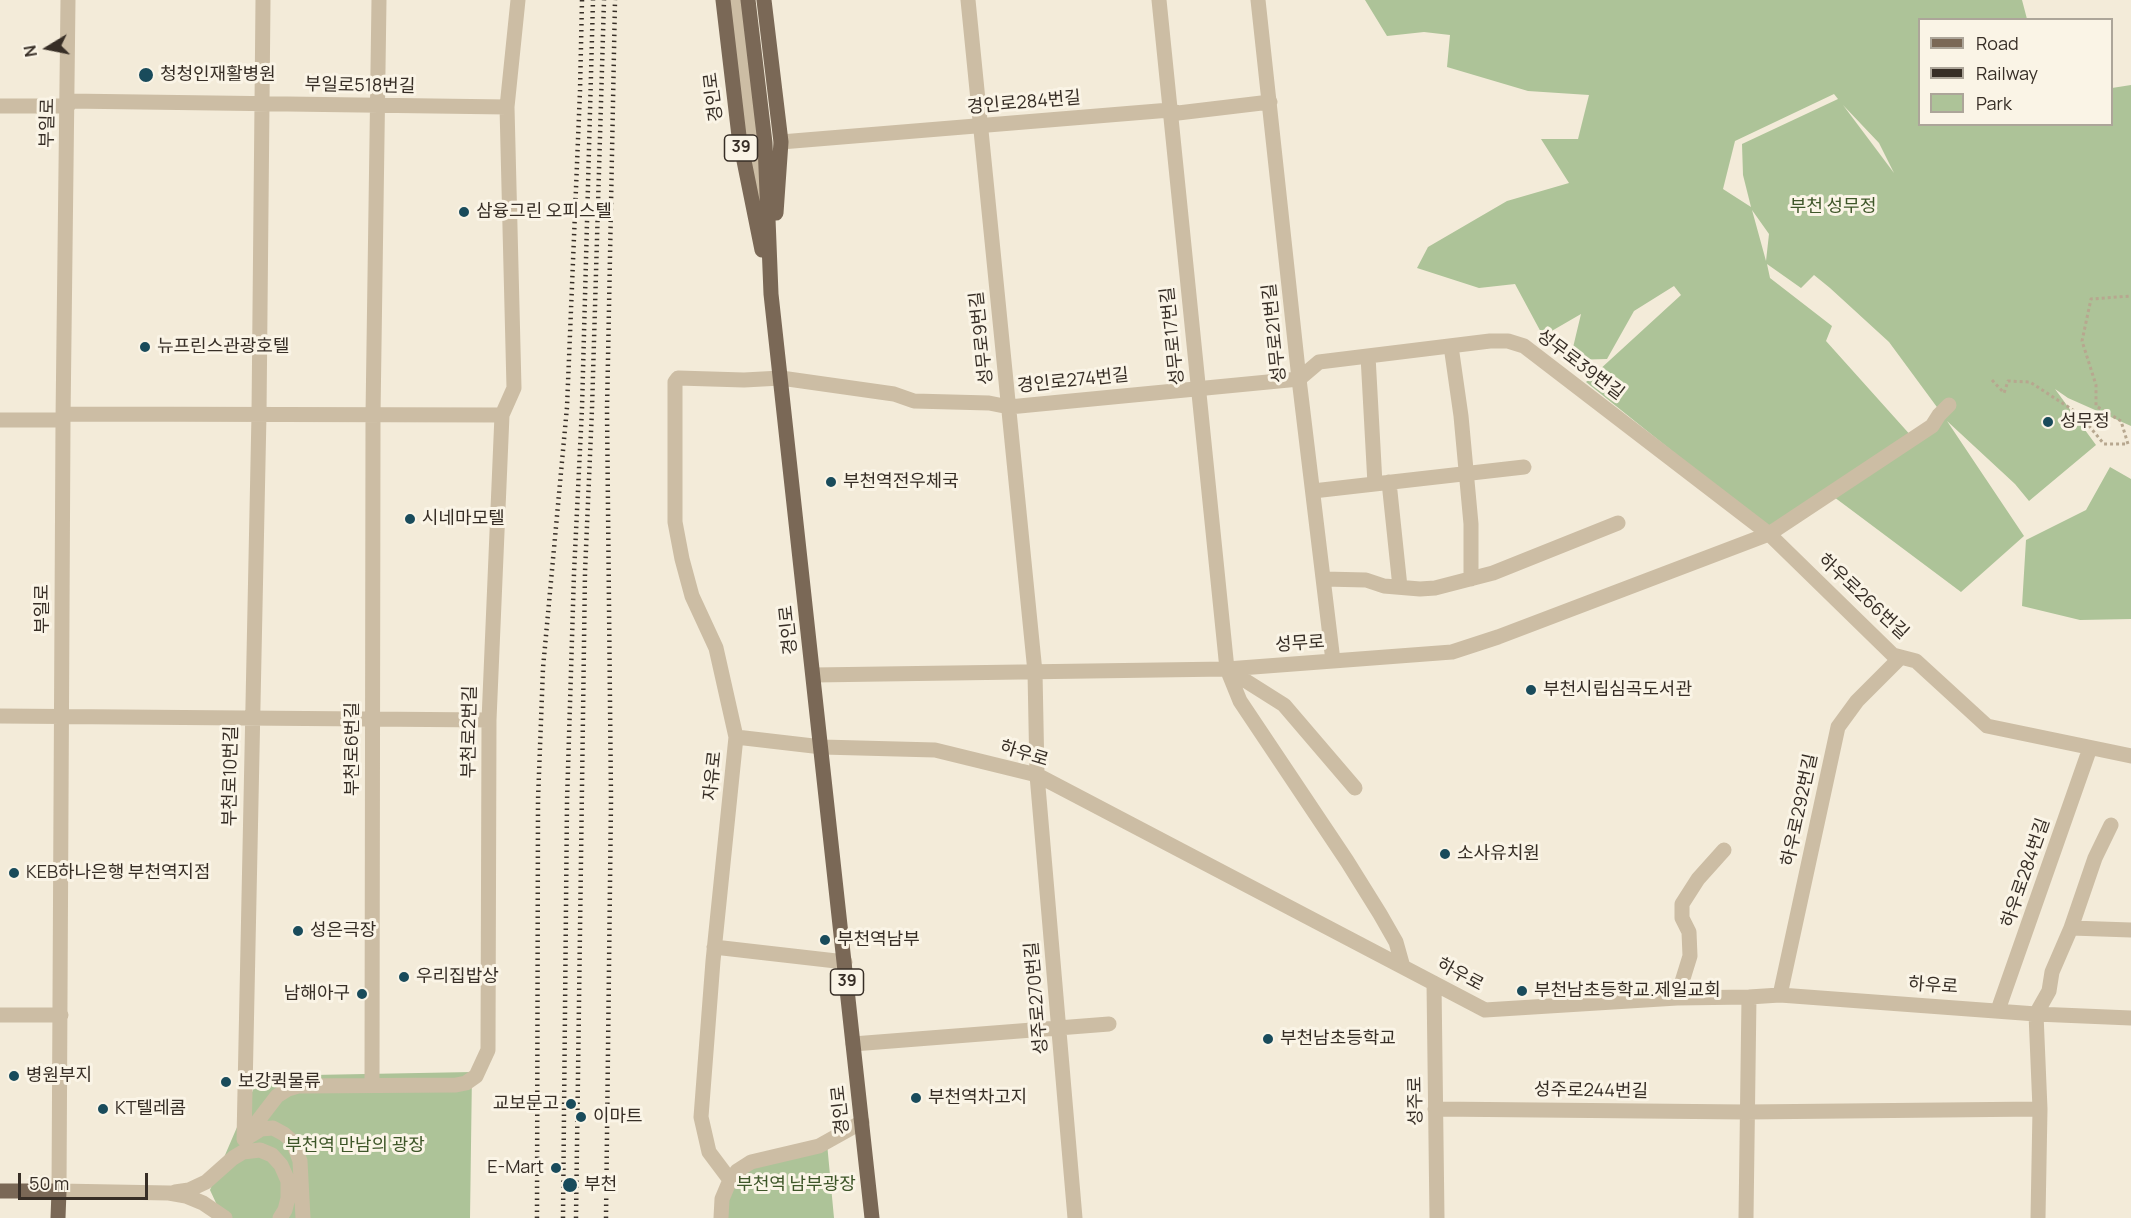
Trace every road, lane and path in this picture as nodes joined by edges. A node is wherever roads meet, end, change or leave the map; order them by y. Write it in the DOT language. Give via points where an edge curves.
graph roads {
  1 [pos="68,0"];
  2 [pos="263,0"];
  3 [pos="379,0"];
  4 [pos="519,0"];
  5 [pos="723,0"];
  6 [pos="737,0"];
  7 [pos="748,0"];
  8 [pos="764,0"];
  9 [pos="968,0"];
  10 [pos="1159,0"];
  11 [pos="1258,0"];
  12 [pos="1270,102"];
  13 [pos="68,104"];
  14 [pos="262,104"];
  15 [pos="377,105"];
  16 [pos="0,106"];
  17 [pos="507,107"];
  18 [pos="1170,110"];
  19 [pos="981,126"];
  20 [pos="781,142"];
  21 [pos="771,294"];
  22 [pos="2131,296"];
  23 [pos="1451,346"];
  24 [pos="1368,356"];
  25 [pos="678,378"];
  26 [pos="781,378"];
  27 [pos="1299,379"];
  28 [pos="1992,380"];
  29 [pos="1198,388"];
  30 [pos="1949,405"];
  31 [pos="1009,407"];
  32 [pos="259,414"];
  33 [pos="373,415"];
  34 [pos="502,415"];
  35 [pos="63,417"];
  36 [pos="0,420"];
  37 [pos="1524,467"];
  38 [pos="1466,474"];
  39 [pos="1382,483"];
  40 [pos="1313,491"];
  41 [pos="1618,523"];
  42 [pos="1769,534"];
  43 [pos="1324,579"];
  44 [pos="1471,579"];
  45 [pos="1400,587"];
  46 [pos="1901,657"];
  47 [pos="1333,661"];
  48 [pos="1227,669"];
  49 [pos="1035,672"];
  50 [pos="814,675"];
  51 [pos="0,716"];
  52 [pos="62,716"];
  53 [pos="252,717"];
  54 [pos="373,719"];
  55 [pos="489,720"];
  56 [pos="736,737"];
  57 [pos="822,747"];
  58 [pos="2090,748"];
  59 [pos="2131,756"];
  60 [pos="1037,775"];
  61 [pos="1355,788"];
  62 [pos="2111,825"];
  63 [pos="1724,850"];
  64 [pos="2071,928"];
  65 [pos="2131,930"];
  66 [pos="714,946"];
  67 [pos="845,962"];
  68 [pos="1403,967"];
  69 [pos="1434,983"];
  70 [pos="1780,994"];
  71 [pos="1749,997"];
  72 [pos="1677,998"];
  73 [pos="1998,1010"];
  74 [pos="2036,1014"];
  75 [pos="0,1015"];
  76 [pos="61,1015"];
  77 [pos="2131,1018"];
  78 [pos="1109,1024"];
  79 [pos="1059,1028"];
  80 [pos="853,1044"];
  81 [pos="372,1084"];
  82 [pos="1435,1109"];
  83 [pos="2040,1109"];
  84 [pos="1746,1112"];
  85 [pos="862,1122"];
  86 [pos="244,1139"];
  87 [pos="233,1158"];
  88 [pos="730,1180"];
  89 [pos="0,1191"];
  90 [pos="58,1191"];
  91 [pos="169,1193"];
  92 [pos="203,1203"];
  93 [pos="58,1218"];
  94 [pos="218,1218"];
  95 [pos="225,1218"];
  96 [pos="280,1218"];
  97 [pos="303,1218"];
  98 [pos="721,1218"];
  99 [pos="872,1218"];
  100 [pos="1075,1218"];
  101 [pos="1437,1218"];
  102 [pos="1746,1218"];
  103 [pos="2038,1218"];
  1 -- 13 [label="street, 부일로"];
  2 -- 14 [label="street, 부천로10번길"];
  3 -- 15 [label="street, 부천로6번길"];
  4 -- 17 [label="street"];
  5 -- 21 [label="main road, 경인로 / 39" via="738,136"];
  6 -- 21 [label="street"];
  7 -- 21 [label="main road, 경인로 / 39" via="765,143"];
  8 -- 20 [label="main road, 경인로 / 39"];
  9 -- 19 [label="street, 성무로9번길"];
  10 -- 18 [label="street, 성무로17번길"];
  11 -- 12 [label="street, 성무로21번길"];
  12 -- 18 [label="street, 경인로284번길"];
  12 -- 27 [label="street, 성무로21번길"];
  13 -- 14 [label="street, 부일로518번길"];
  13 -- 16 [label="street, 부일로518번길"];
  13 -- 35 [label="street, 부일로"];
  14 -- 15 [label="street, 부일로518번길"];
  14 -- 32 [label="street, 부천로10번길"];
  15 -- 17 [label="street, 부일로518번길"];
  15 -- 33 [label="street, 부천로6번길"];
  17 -- 34 [label="street" via="514,388"];
  18 -- 19 [label="street, 경인로284번길"];
  18 -- 29 [label="street, 성무로17번길"];
  19 -- 20 [label="street, 경인로284번길"];
  19 -- 31 [label="street, 성무로9번길"];
  20 -- 21 [label="main road, 경인로 / 39"];
  21 -- 26 [label="main road, 경인로 / 39"];
  22 -- 28 [label="path" via="2091,299 2082,340 2096,385 2096,406 2121,422 2128,444 2104,444 2079,414 2030,382 2008,381 2004,393"];
  23 -- 24 [label="street, 성무로39번길"];
  23 -- 38 [label="street"];
  23 -- 42 [label="street, 성무로39번길" via="1490,340 1524,346"];
  24 -- 27 [label="street, 성무로39번길" via="1319,362"];
  24 -- 39 [label="street"];
  25 -- 26 [label="street, 경인로274번길"];
  25 -- 56 [label="street, 자유로" via="675,522 692,596 716,648"];
  26 -- 31 [label="street, 경인로274번길" via="894,394 914,401"];
  26 -- 50 [label="main road, 경인로 / 39"];
  27 -- 29 [label="street, 경인로274번길"];
  27 -- 40 [label="street, 성무로21번길"];
  29 -- 31 [label="street, 경인로274번길"];
  29 -- 48 [label="street, 성무로17번길"];
  30 -- 42 [label="street, 성무로" via="1932,426"];
  31 -- 49 [label="street, 성무로9번길"];
  32 -- 33 [label="street"];
  32 -- 35 [label="street"];
  32 -- 53 [label="street, 부천로10번길"];
  33 -- 34 [label="street"];
  33 -- 54 [label="street, 부천로6번길"];
  34 -- 55 [label="street, 부천로2번길"];
  35 -- 36 [label="street"];
  35 -- 52 [label="street, 부일로"];
  37 -- 38 [label="street"];
  38 -- 39 [label="street"];
  38 -- 44 [label="street"];
  39 -- 40 [label="street"];
  39 -- 45 [label="street"];
  40 -- 43 [label="street, 성무로21번길"];
  41 -- 44 [label="street"];
  42 -- 46 [label="street, 하우로266번길" via="1893,655"];
  42 -- 47 [label="street, 성무로" via="1452,652"];
  43 -- 45 [label="street" via="1366,580"];
  43 -- 47 [label="street, 성무로21번길"];
  44 -- 45 [label="street" via="1435,588"];
  46 -- 58 [label="street, 하우로266번길" via="1916,660 1986,726"];
  46 -- 70 [label="street, 하우로292번길" via="1857,701 1838,727"];
  47 -- 48 [label="street, 성무로"];
  48 -- 49 [label="street, 성무로"];
  48 -- 61 [label="street" via="1284,705"];
  48 -- 68 [label="street, 성무로17번길" via="1240,701 1380,914 1396,942"];
  49 -- 50 [label="street, 성무로"];
  49 -- 60 [label="street, 성무로9번길"];
  50 -- 57 [label="main road, 경인로 / 39"];
  51 -- 52 [label="street"];
  52 -- 53 [label="street"];
  52 -- 76 [label="street, 부일로"];
  53 -- 54 [label="street"];
  53 -- 86 [label="street, 부천로10번길"];
  54 -- 55 [label="street"];
  54 -- 81 [label="street, 부천로6번길"];
  55 -- 81 [label="street, 부천로2번길" via="488,1050 476,1076 466,1083"];
  56 -- 57 [label="street, 하우로"];
  56 -- 66 [label="street, 자유로"];
  57 -- 60 [label="street, 하우로" via="935,750"];
  57 -- 67 [label="main road, 경인로 / 39"];
  58 -- 59 [label="street, 하우로266번길"];
  58 -- 73 [label="street, 하우로284번길"];
  60 -- 68 [label="street, 하우로"];
  60 -- 79 [label="street, 성주로270번길"];
  62 -- 64 [label="street"];
  63 -- 72 [label="street" via="1682,904 1690,956"];
  64 -- 65 [label="street"];
  64 -- 74 [label="street" via="2052,972 2049,991"];
  66 -- 67 [label="street"];
  66 -- 88 [label="street, 자유로" via="701,1117 709,1152"];
  67 -- 80 [label="main road, 경인로 / 39"];
  68 -- 69 [label="street, 하우로"];
  69 -- 72 [label="street, 하우로" via="1485,1010"];
  69 -- 82 [label="street, 성주로"];
  70 -- 71 [label="street, 하우로"];
  70 -- 73 [label="street, 하우로"];
  71 -- 72 [label="street, 하우로"];
  71 -- 84 [label="street"];
  73 -- 74 [label="street, 하우로"];
  74 -- 77 [label="street, 하우로"];
  74 -- 83 [label="street"];
  75 -- 76 [label="street"];
  76 -- 90 [label="street, 부일로"];
  78 -- 79 [label="street"];
  79 -- 80 [label="street"];
  79 -- 100 [label="street, 성주로270번길"];
  80 -- 85 [label="main road, 경인로 / 39"];
  81 -- 86 [label="street" via="288,1089 277,1096"];
  82 -- 84 [label="street, 성주로244번길"];
  82 -- 101 [label="street, 성주로"];
  83 -- 84 [label="street, 성주로244번길"];
  83 -- 103 [label="street"];
  84 -- 102 [label="street"];
  85 -- 88 [label="street" via="819,1146 752,1162"];
  85 -- 99 [label="main road, 경인로 / 39"];
  86 -- 87 [label="street"];
  86 -- 97 [label="street" via="261,1129 273,1128 293,1142 300,1161"];
  87 -- 91 [label="street" via="206,1182"];
  87 -- 96 [label="street" via="260,1150 281,1165 288,1181 288,1198"];
  88 -- 98 [label="street" via="722,1199"];
  89 -- 90 [label="main road"];
  90 -- 91 [label="street"];
  90 -- 93 [label="main road, 부일로"];
  91 -- 92 [label="street"];
  92 -- 94 [label="street"];
  92 -- 95 [label="street"];
}
